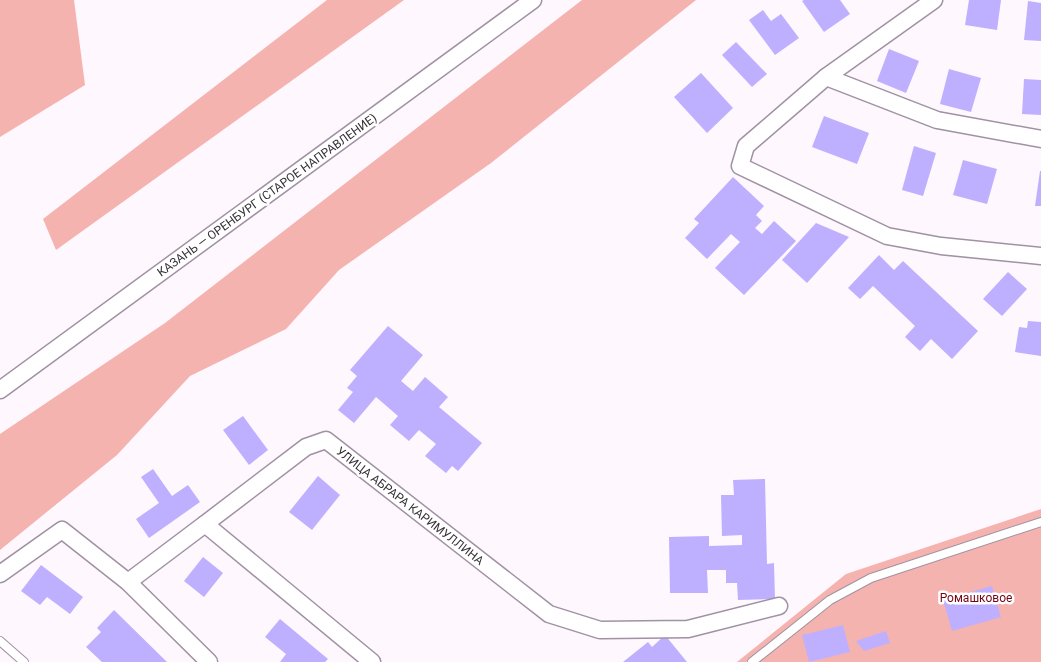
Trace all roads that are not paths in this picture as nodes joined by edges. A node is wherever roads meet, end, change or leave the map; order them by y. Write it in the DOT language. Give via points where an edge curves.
graph roads {
  1 [pos="533,0"];
  2 [pos="934,0"];
  3 [pos="826,77"];
  4 [pos="1041,139"];
  5 [pos="1041,256"];
  6 [pos="0,390"];
  7 [pos="1041,522"];
  8 [pos="205,524"];
  9 [pos="0,574"];
  10 [pos="128,582"];
  11 [pos="779,606"];
  12 [pos="0,641"];
  13 [pos="24,662"];
  14 [pos="210,662"];
  15 [pos="372,662"];
  16 [pos="752,662"];
  1 -- 6 [label="street, КАЗАНЬ — ОРЕНБУРГ (СТАРОЕ НАПРАВЛЕНИЕ)"];
  2 -- 3 [label="street"];
  3 -- 4 [label="street" via="938,120"];
  3 -- 5 [label="street" via="746,146 740,166 887,236 940,246"];
  7 -- 16 [label="lane" via="871,578 830,600"];
  8 -- 10 [label="street"];
  8 -- 11 [label="street, УЛИЦА АБРАРА КАРИМУЛЛИНА" via="306,447 326,440 549,614 600,630 688,629"];
  8 -- 15 [label="street"];
  9 -- 10 [label="street" via="62,530"];
  10 -- 14 [label="street"];
  12 -- 13 [label="lane"];
}
